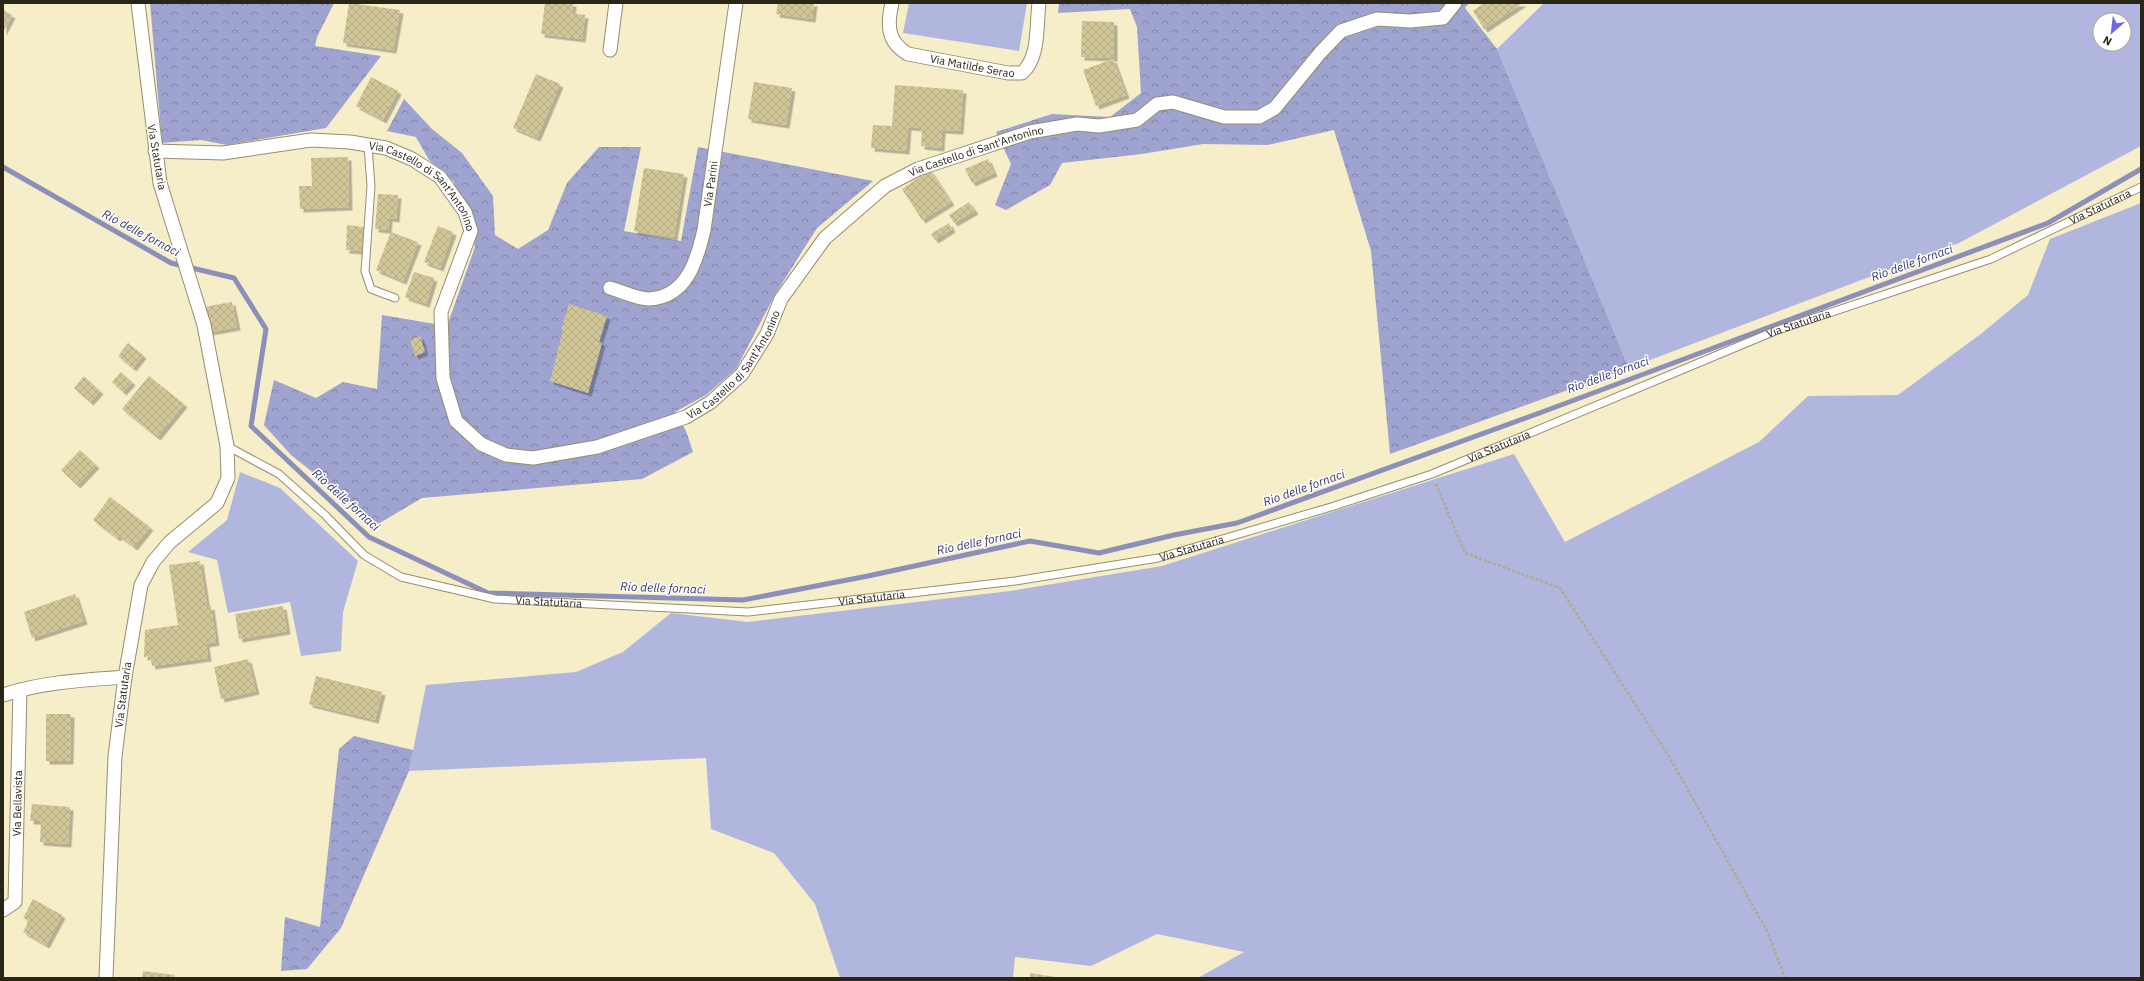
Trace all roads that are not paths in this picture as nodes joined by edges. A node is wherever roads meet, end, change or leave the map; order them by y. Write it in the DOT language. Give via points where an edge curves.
graph roads {
  1 [pos="138,3"];
  2 [pos="616,3"];
  3 [pos="736,3"];
  4 [pos="892,3"];
  5 [pos="1039,3"];
  6 [pos="1455,3"];
  7 [pos="610,50"];
  8 [pos="368,146"];
  9 [pos="155,151"];
  10 [pos="2141,187"];
  11 [pos="610,288"];
  12 [pos="396,298"];
  13 [pos="227,446"];
  14 [pos="124,677"];
  15 [pos="20,690"];
  16 [pos="3,695"];
  17 [pos="3,910"];
  18 [pos="106,978"];
  1 -- 9 [label="street, Via Statutaria"];
  2 -- 7 [label="street"];
  3 -- 11 [label="street, Via Parini" via="704,230 692,270 675,289 662,296 648,299"];
  4 -- 5 [label="street, Via Matilde Serao" via="891,39 898,48 908,54 1015,73 1022,73 1030,66 1034,55"];
  6 -- 8 [label="street, Via Castello di Sant'Antonino" via="1443,18 1410,21 1377,19 1341,31 1320,52 1275,108 1259,117 1224,117 1173,102 1158,104 1137,120 1099,126 1078,124 1030,132 918,169 885,186 825,238 781,299 766,334 742,374 712,402 686,417 597,447 533,458 506,455 481,444 456,421 443,378 441,312 471,231 465,212 440,177 412,159 386,148"];
  8 -- 9 [label="street, Via Castello di Sant'Antonino" via="350,142 311,140 223,153"];
  8 -- 12 [label="lane" via="371,186 365,271 371,289"];
  9 -- 13 [label="street, Via Statutaria" via="160,183 204,324"];
  10 -- 13 [label="lane, Via Statutaria" via="1990,259 1775,331 1432,474 1158,558 1015,581 748,612 495,600 401,577 364,555 326,515 278,474"];
  13 -- 14 [label="street, Via Statutaria" via="228,478 217,504 170,542 153,562 141,585"];
  14 -- 15 [label="street" via="64,681"];
  14 -- 18 [label="street, Via Statutaria" via="115,756"];
  15 -- 16 [label="street"];
  15 -- 17 [label="street, Via Bellavista" via="15,902"];
}
